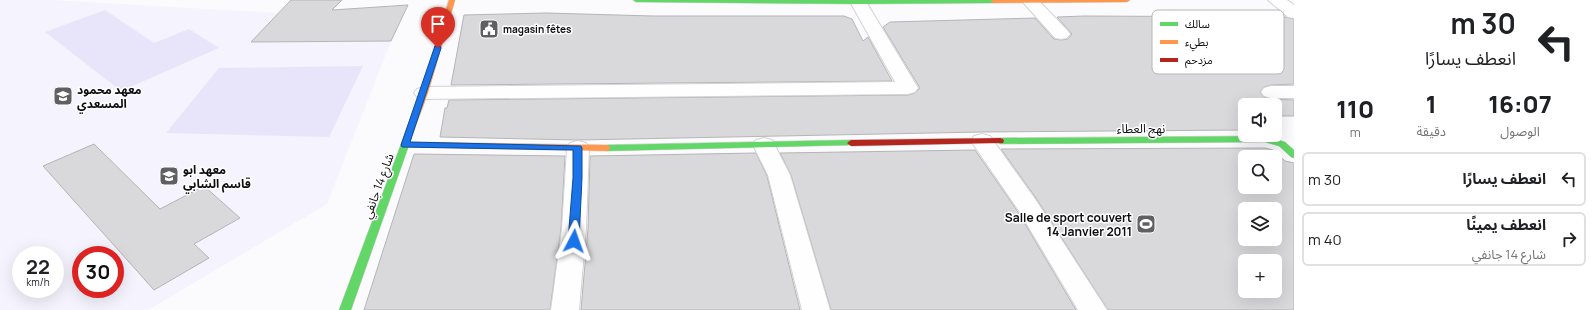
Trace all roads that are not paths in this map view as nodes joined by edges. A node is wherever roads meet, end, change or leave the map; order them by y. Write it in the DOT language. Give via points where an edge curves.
graph roads {
  1 [pos="452,0"];
  2 [pos="636,0"];
  3 [pos="1029,0"];
  4 [pos="1127,0"];
  5 [pos="1276,0"];
  6 [pos="858,1"];
  7 [pos="1294,13"];
  8 [pos="1062,34"];
  9 [pos="1271,92"];
  10 [pos="1294,92"];
  11 [pos="424,93"];
  12 [pos="982,141"];
  13 [pos="405,145"];
  14 [pos="764,145"];
  15 [pos="578,148"];
  16 [pos="1294,155"];
  17 [pos="345,310"];
  18 [pos="565,310"];
  19 [pos="816,310"];
  20 [pos="1093,310"];
  1 -- 11 [label="street, شارع 14 جانفي"];
  2 -- 6 [label="street"];
  3 -- 4 [label="street"];
  3 -- 6 [label="street"];
  3 -- 8 [label="street"];
  5 -- 7 [label="street"];
  6 -- 11 [label="street" via="908,88"];
  9 -- 10 [label="street"];
  11 -- 13 [label="street, شارع 14 جانفي"];
  12 -- 14 [label="street, نهج العطاء"];
  12 -- 16 [label="street, نهج العطاء" via="1266,139 1282,144"];
  12 -- 20 [label="street" via="1027,205"];
  13 -- 15 [label="street, نهج العطاء"];
  13 -- 17 [label="street, شارع 14 جانفي"];
  14 -- 15 [label="street, نهج العطاء"];
  14 -- 19 [label="street" via="779,175"];
  15 -- 18 [label="street" via="574,241"];
}
